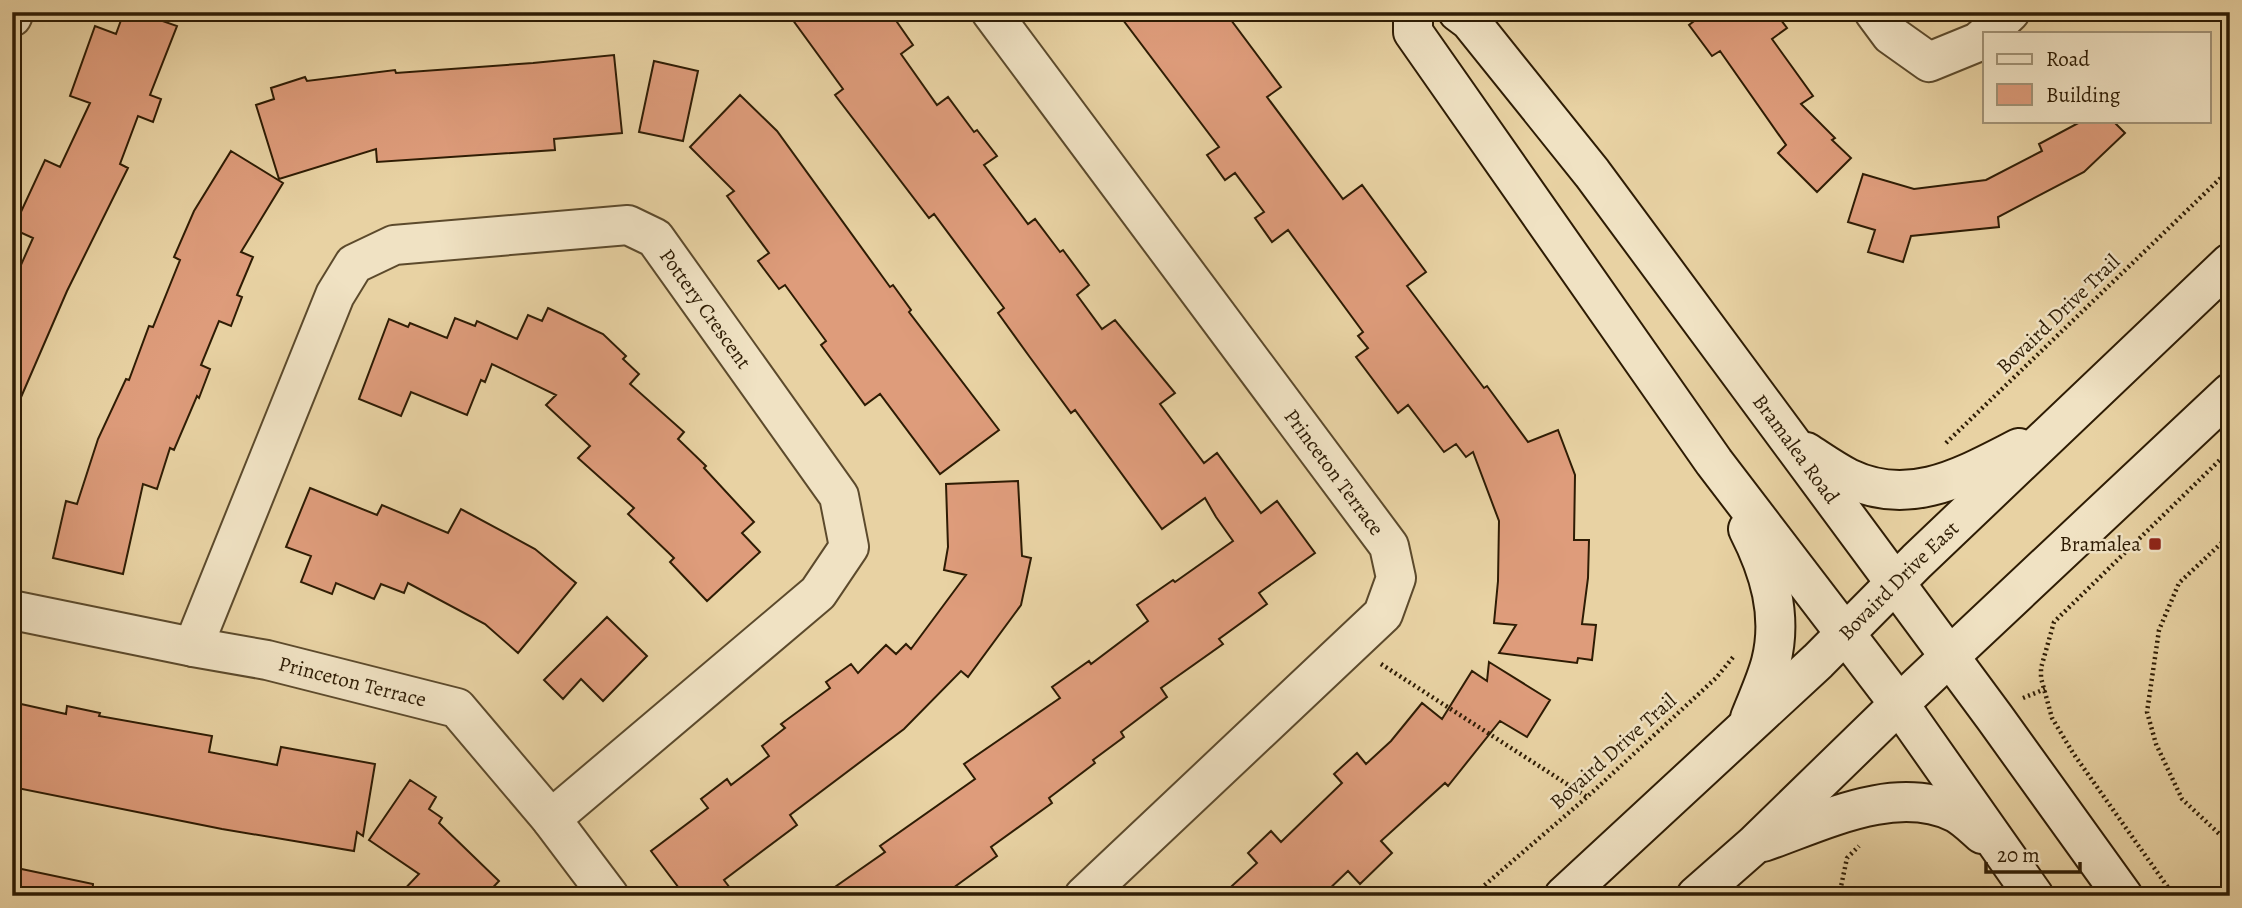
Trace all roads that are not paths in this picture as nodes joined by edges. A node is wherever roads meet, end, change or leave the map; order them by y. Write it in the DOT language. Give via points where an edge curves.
graph roads {
  1 [pos="991,12"];
  2 [pos="1413,12"];
  3 [pos="1458,12"];
  4 [pos="1874,12"];
  5 [pos="2010,12"];
  6 [pos="1989,32"];
  7 [pos="1983,38"];
  8 [pos="2230,263"];
  9 [pos="2230,393"];
  10 [pos="2055,430"];
  11 [pos="1793,444"];
  12 [pos="1714,462"];
  13 [pos="1895,583"];
  14 [pos="12,610"];
  15 [pos="1844,632"];
  16 [pos="193,647"];
  17 [pos="1951,658"];
  18 [pos="1899,704"];
  19 [pos="1746,729"];
  20 [pos="551,819"];
  21 [pos="1754,845"];
  22 [pos="1997,846"];
  23 [pos="609,896"];
  24 [pos="1084,896"];
  25 [pos="1564,896"];
  26 [pos="1696,896"];
  27 [pos="2034,896"];
  28 [pos="2123,896"];
  1 -- 24 [label="main road, Princeton Terrace" via="1389,546 1396,578 1383,614"];
  2 -- 12 [label="main road" via="1413,32"];
  3 -- 11 [label="main road, Bramalea Road" via="1592,173"];
  4 -- 7 [label="main road" via="1891,35 1929,62"];
  5 -- 6 [label="main road"];
  8 -- 10 [label="main road, Bovaird Drive East"];
  9 -- 17 [label="main road"];
  10 -- 11 [label="main road" via="1956,480 1921,489 1885,489 1849,479"];
  10 -- 13 [label="main road, Bovaird Drive East"];
  11 -- 13 [label="main road, Bramalea Road"];
  12 -- 15 [label="main road"];
  12 -- 19 [label="main road" via="1761,554 1776,604 1772,661"];
  13 -- 15 [label="main road, Bovaird Drive East"];
  13 -- 17 [label="main road, Bramalea Road"];
  14 -- 16 [label="main road, Princeton Terrace"];
  15 -- 18 [label="main road"];
  15 -- 19 [label="main road, Bovaird Drive East"];
  16 -- 20 [label="main road, Princeton Terrace" via="267,660 457,708"];
  16 -- 20 [label="main road, Pottery Crescent" via="335,295 354,264 394,245 628,225 655,238 839,496 849,548 818,593"];
  17 -- 18 [label="main road"];
  17 -- 28 [label="main road, Bramalea Road"];
  18 -- 21 [label="main road"];
  18 -- 22 [label="main road"];
  19 -- 25 [label="main road, Bovaird Drive East"];
  20 -- 23 [label="main road, Princeton Terrace"];
  21 -- 22 [label="main road" via="1896,801 1925,803 1957,814"];
  21 -- 26 [label="main road"];
  22 -- 27 [label="main road"];
}
